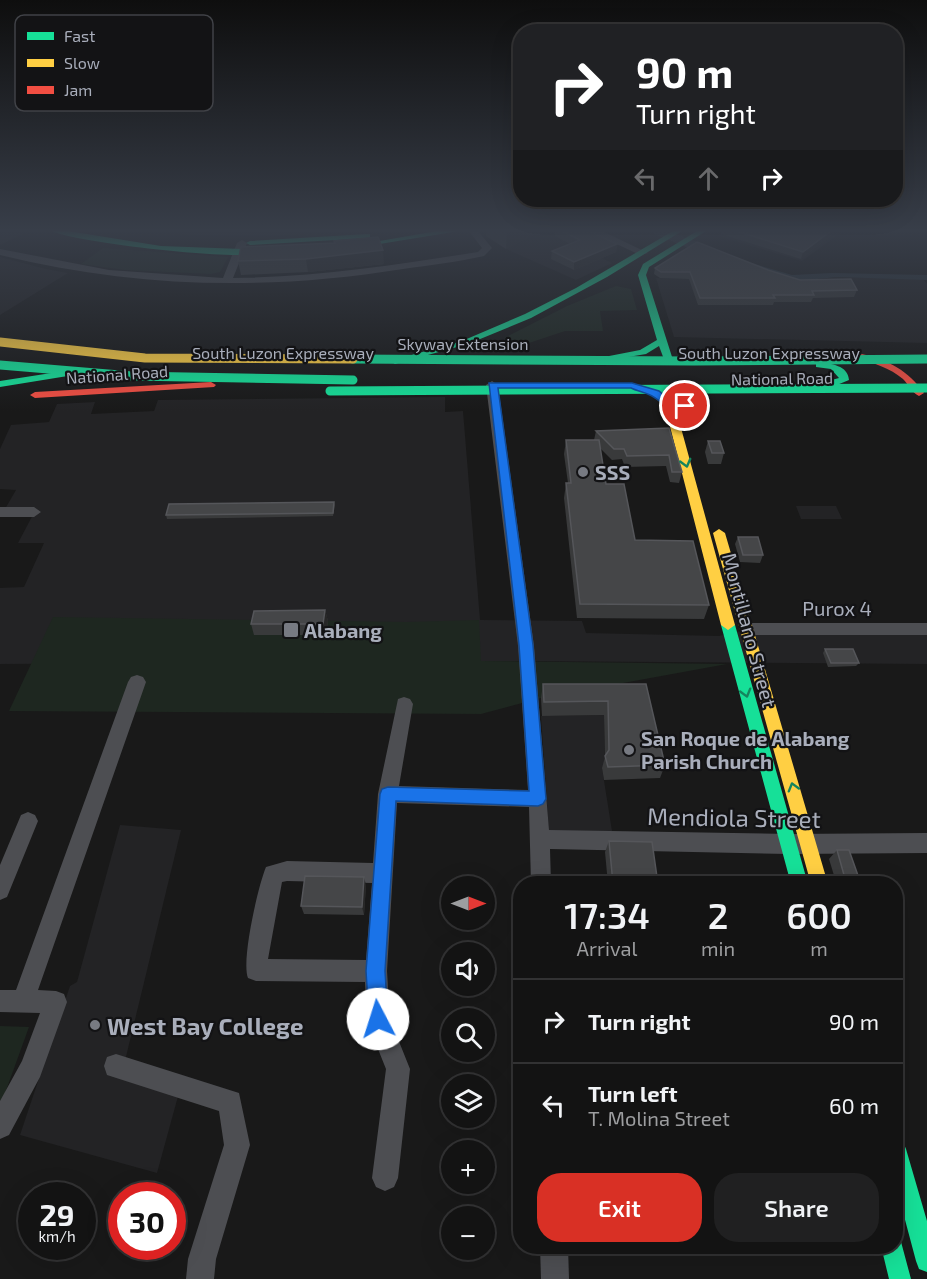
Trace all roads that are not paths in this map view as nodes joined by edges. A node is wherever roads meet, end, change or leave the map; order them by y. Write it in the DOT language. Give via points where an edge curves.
graph roads {
  1 [pos="578,291"];
  2 [pos="581,291"];
  3 [pos="646,291"];
  4 [pos="562,298"];
  5 [pos="473,340"];
  6 [pos="662,341"];
  7 [pos="0,343"];
  8 [pos="459,351"];
  9 [pos="0,354"];
  10 [pos="927,354"];
  11 [pos="857,355"];
  12 [pos="927,359"];
  13 [pos="0,365"];
  14 [pos="729,365"];
  15 [pos="819,365"];
  16 [pos="197,366"];
  17 [pos="669,366"];
  18 [pos="229,367"];
  19 [pos="372,367"];
  20 [pos="418,367"];
  21 [pos="927,367"];
  22 [pos="46,376"];
  23 [pos="0,379"];
  24 [pos="927,380"];
  25 [pos="0,384"];
  26 [pos="195,385"];
  27 [pos="492,386"];
  28 [pos="632,386"];
  29 [pos="925,392"];
  30 [pos="655,393"];
  31 [pos="38,395"];
  32 [pos="9,397"];
  33 [pos="688,401"];
  34 [pos="670,405"];
  35 [pos="0,512"];
  36 [pos="34,512"];
  37 [pos="716,524"];
  38 [pos="927,629"];
  39 [pos="749,633"];
  40 [pos="731,637"];
  41 [pos="755,654"];
  42 [pos="736,655"];
  43 [pos="137,682"];
  44 [pos="404,704"];
  45 [pos="388,794"];
  46 [pos="538,799"];
  47 [pos="28,820"];
  48 [pos="540,839"];
  49 [pos="927,843"];
  50 [pos="799,844"];
  51 [pos="383,873"];
  52 [pos="541,876"];
  53 [pos="800,876"];
  54 [pos="816,876"];
  55 [pos="0,890"];
  56 [pos="376,971"];
  57 [pos="11,1001"];
  58 [pos="116,1066"];
  59 [pos="0,1126"];
  60 [pos="903,1174"];
  61 [pos="385,1178"];
  62 [pos="554,1254"];
  63 [pos="894,1254"];
  64 [pos="927,1261"];
  65 [pos="200,1279"];
  66 [pos="555,1279"];
  67 [pos="900,1279"];
  1 -- 4 [label="main road"];
  2 -- 4 [label="main road"];
  3 -- 6 [label="main road"];
  4 -- 5 [label="main road"];
  5 -- 8 [label="main road"];
  5 -- 19 [label="main road"];
  6 -- 8 [label="main road" via="653,349 632,356 600,360 450,358"];
  6 -- 14 [label="main road" via="691,357"];
  6 -- 17 [label="main road"];
  7 -- 12 [label="main road, Skyway Extension, bridge" via="145,358"];
  7 -- 16 [label="main road" via="130,362"];
  8 -- 20 [label="main road"];
  9 -- 21 [label="main road, South Luzon Expressway" via="83,364 199,369"];
  10 -- 11 [label="main road, National Road"];
  11 -- 15 [label="main road, National Road"];
  11 -- 29 [label="main road" via="895,366"];
  13 -- 24 [label="main road, South Luzon Expressway, bridge" via="72,374 184,379"];
  14 -- 15 [label="main road, National Road"];
  14 -- 17 [label="main road, National Road"];
  15 -- 28 [label="main road" via="838,369 844,380 832,384"];
  16 -- 18 [label="main road, National Road"];
  16 -- 22 [label="main road, National Road"];
  17 -- 20 [label="main road, National Road"];
  18 -- 19 [label="main road, National Road"];
  18 -- 26 [label="main road" via="195,375"];
  19 -- 20 [label="main road, National Road"];
  22 -- 25 [label="main road, National Road"];
  22 -- 31 [label="main road" via="37,388"];
  23 -- 29 [label="main road, bridge" via="237,392"];
  26 -- 27 [label="main road, National Road"];
  26 -- 31 [label="main road, National Road"];
  27 -- 28 [label="main road, National Road"];
  27 -- 46 [label="street" via="526,645"];
  28 -- 30 [label="main road, National Road"];
  29 -- 33 [label="main road, National Road"];
  30 -- 33 [label="main road, National Road"];
  30 -- 34 [label="main road"];
  31 -- 32 [label="main road, National Road"];
  33 -- 34 [label="main road"];
  34 -- 40 [label="main road, Montillano Street, one-way"];
  35 -- 36 [label="street"];
  37 -- 39 [label="main road, Montillano Street"];
  38 -- 39 [label="street, Purox 4"];
  39 -- 40 [label="main road"];
  39 -- 41 [label="main road, Montillano Street"];
  40 -- 42 [label="main road, Montillano Street"];
  41 -- 42 [label="main road"];
  50 -- 41 [label="main road, Montillano Street, one-way"];
  42 -- 50 [label="main road, Montillano Street, one-way"];
  43 -- 57 [label="street"];
  44 -- 45 [label="street"];
  45 -- 46 [label="street"];
  45 -- 51 [label="street"];
  46 -- 48 [label="street"];
  47 -- 55 [label="street"];
  48 -- 50 [label="street, Mendiola Street"];
  48 -- 52 [label="street"];
  49 -- 50 [label="street, Mendiola Street"];
  50 -- 53 [label="main road, Montillano Street"];
  50 -- 54 [label="main road, Montillano Street"];
  51 -- 56 [label="street"];
  51 -- 56 [label="street" via="273,874 256,970"];
  56 -- 61 [label="street" via="378,1019 398,1069"];
  57 -- 59 [label="street" via="56,1002 31,1068"];
  58 -- 65 [label="street" via="230,1102 237,1145 202,1259"];
  60 -- 64 [label="main road"];
  62 -- 66 [label="street"];
  63 -- 67 [label="main road"];
}
